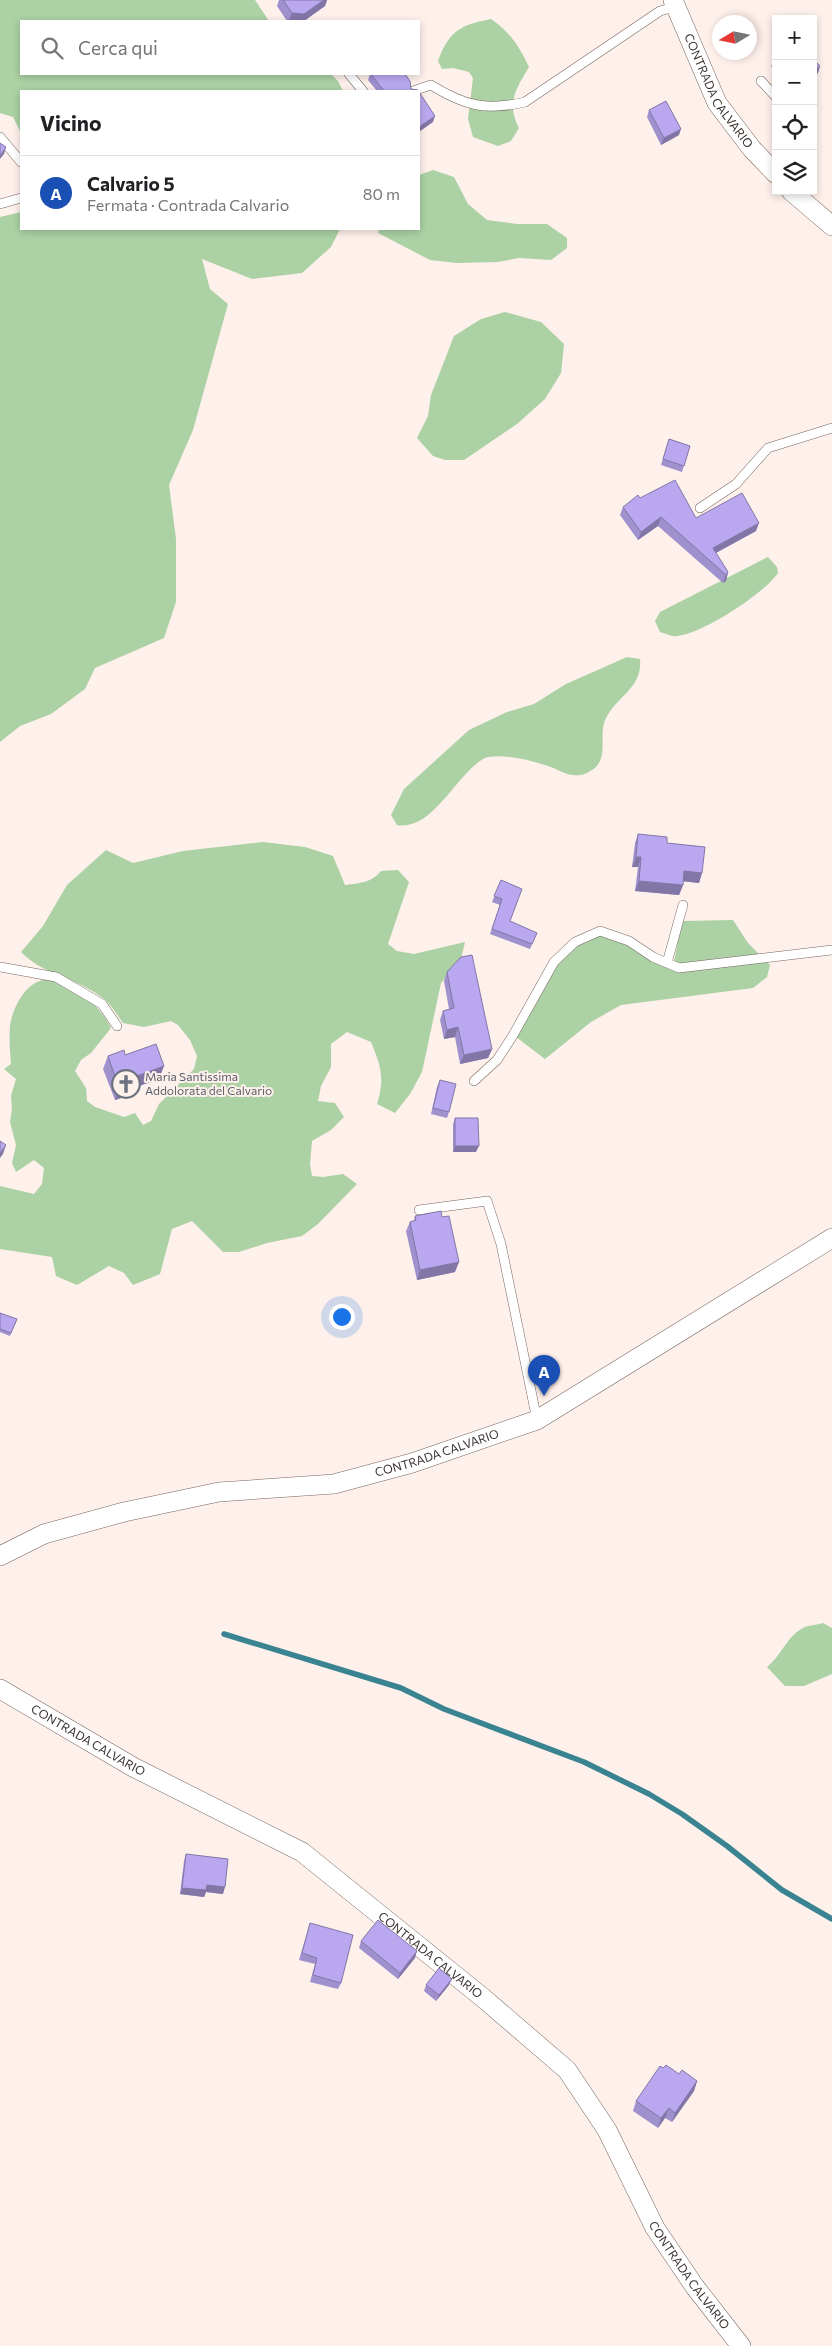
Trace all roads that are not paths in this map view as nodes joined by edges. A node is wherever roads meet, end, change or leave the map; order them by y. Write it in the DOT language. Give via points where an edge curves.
graph roads {
  1 [pos="674,4"];
  2 [pos="351,75"];
  3 [pos="761,81"];
  4 [pos="362,90"];
  5 [pos="416,90"];
  6 [pos="772,92"];
  7 [pos="0,137"];
  8 [pos="20,161"];
  9 [pos="772,170"];
  10 [pos="796,195"];
  11 [pos="20,198"];
  12 [pos="0,204"];
  13 [pos="832,226"];
  14 [pos="832,428"];
  15 [pos="700,508"];
  16 [pos="683,905"];
  17 [pos="832,950"];
  18 [pos="667,963"];
  19 [pos="0,967"];
  20 [pos="117,1026"];
  21 [pos="474,1081"];
  22 [pos="419,1210"];
  23 [pos="832,1238"];
  24 [pos="537,1420"];
  25 [pos="0,1556"];
  26 [pos="0,1689"];
  27 [pos="741,2346"];
  1 -- 5 [label="lane" via="525,102 501,108 453,99 431,85"];
  1 -- 9 [label="street, CONTRADA CALVARIO" via="717,102"];
  2 -- 4 [label="lane"];
  3 -- 6 [label="lane"];
  7 -- 8 [label="lane"];
  10 -- 13 [label="street"];
  11 -- 12 [label="lane"];
  14 -- 15 [label="lane" via="768,448 736,484"];
  16 -- 18 [label="lane"];
  17 -- 18 [label="lane" via="679,968"];
  18 -- 21 [label="lane" via="628,941 600,931 575,942 554,962 497,1060"];
  19 -- 20 [label="lane" via="56,977 102,1004"];
  22 -- 24 [label="lane" via="487,1201 501,1244"];
  23 -- 24 [label="street, CONTRADA CALVARIO"];
  24 -- 25 [label="street, CONTRADA CALVARIO" via="412,1463 334,1484 219,1492 134,1510 44,1534"];
  26 -- 27 [label="street, CONTRADA CALVARIO" via="133,1767 302,1852 567,2070 607,2130 655,2228"];
}
